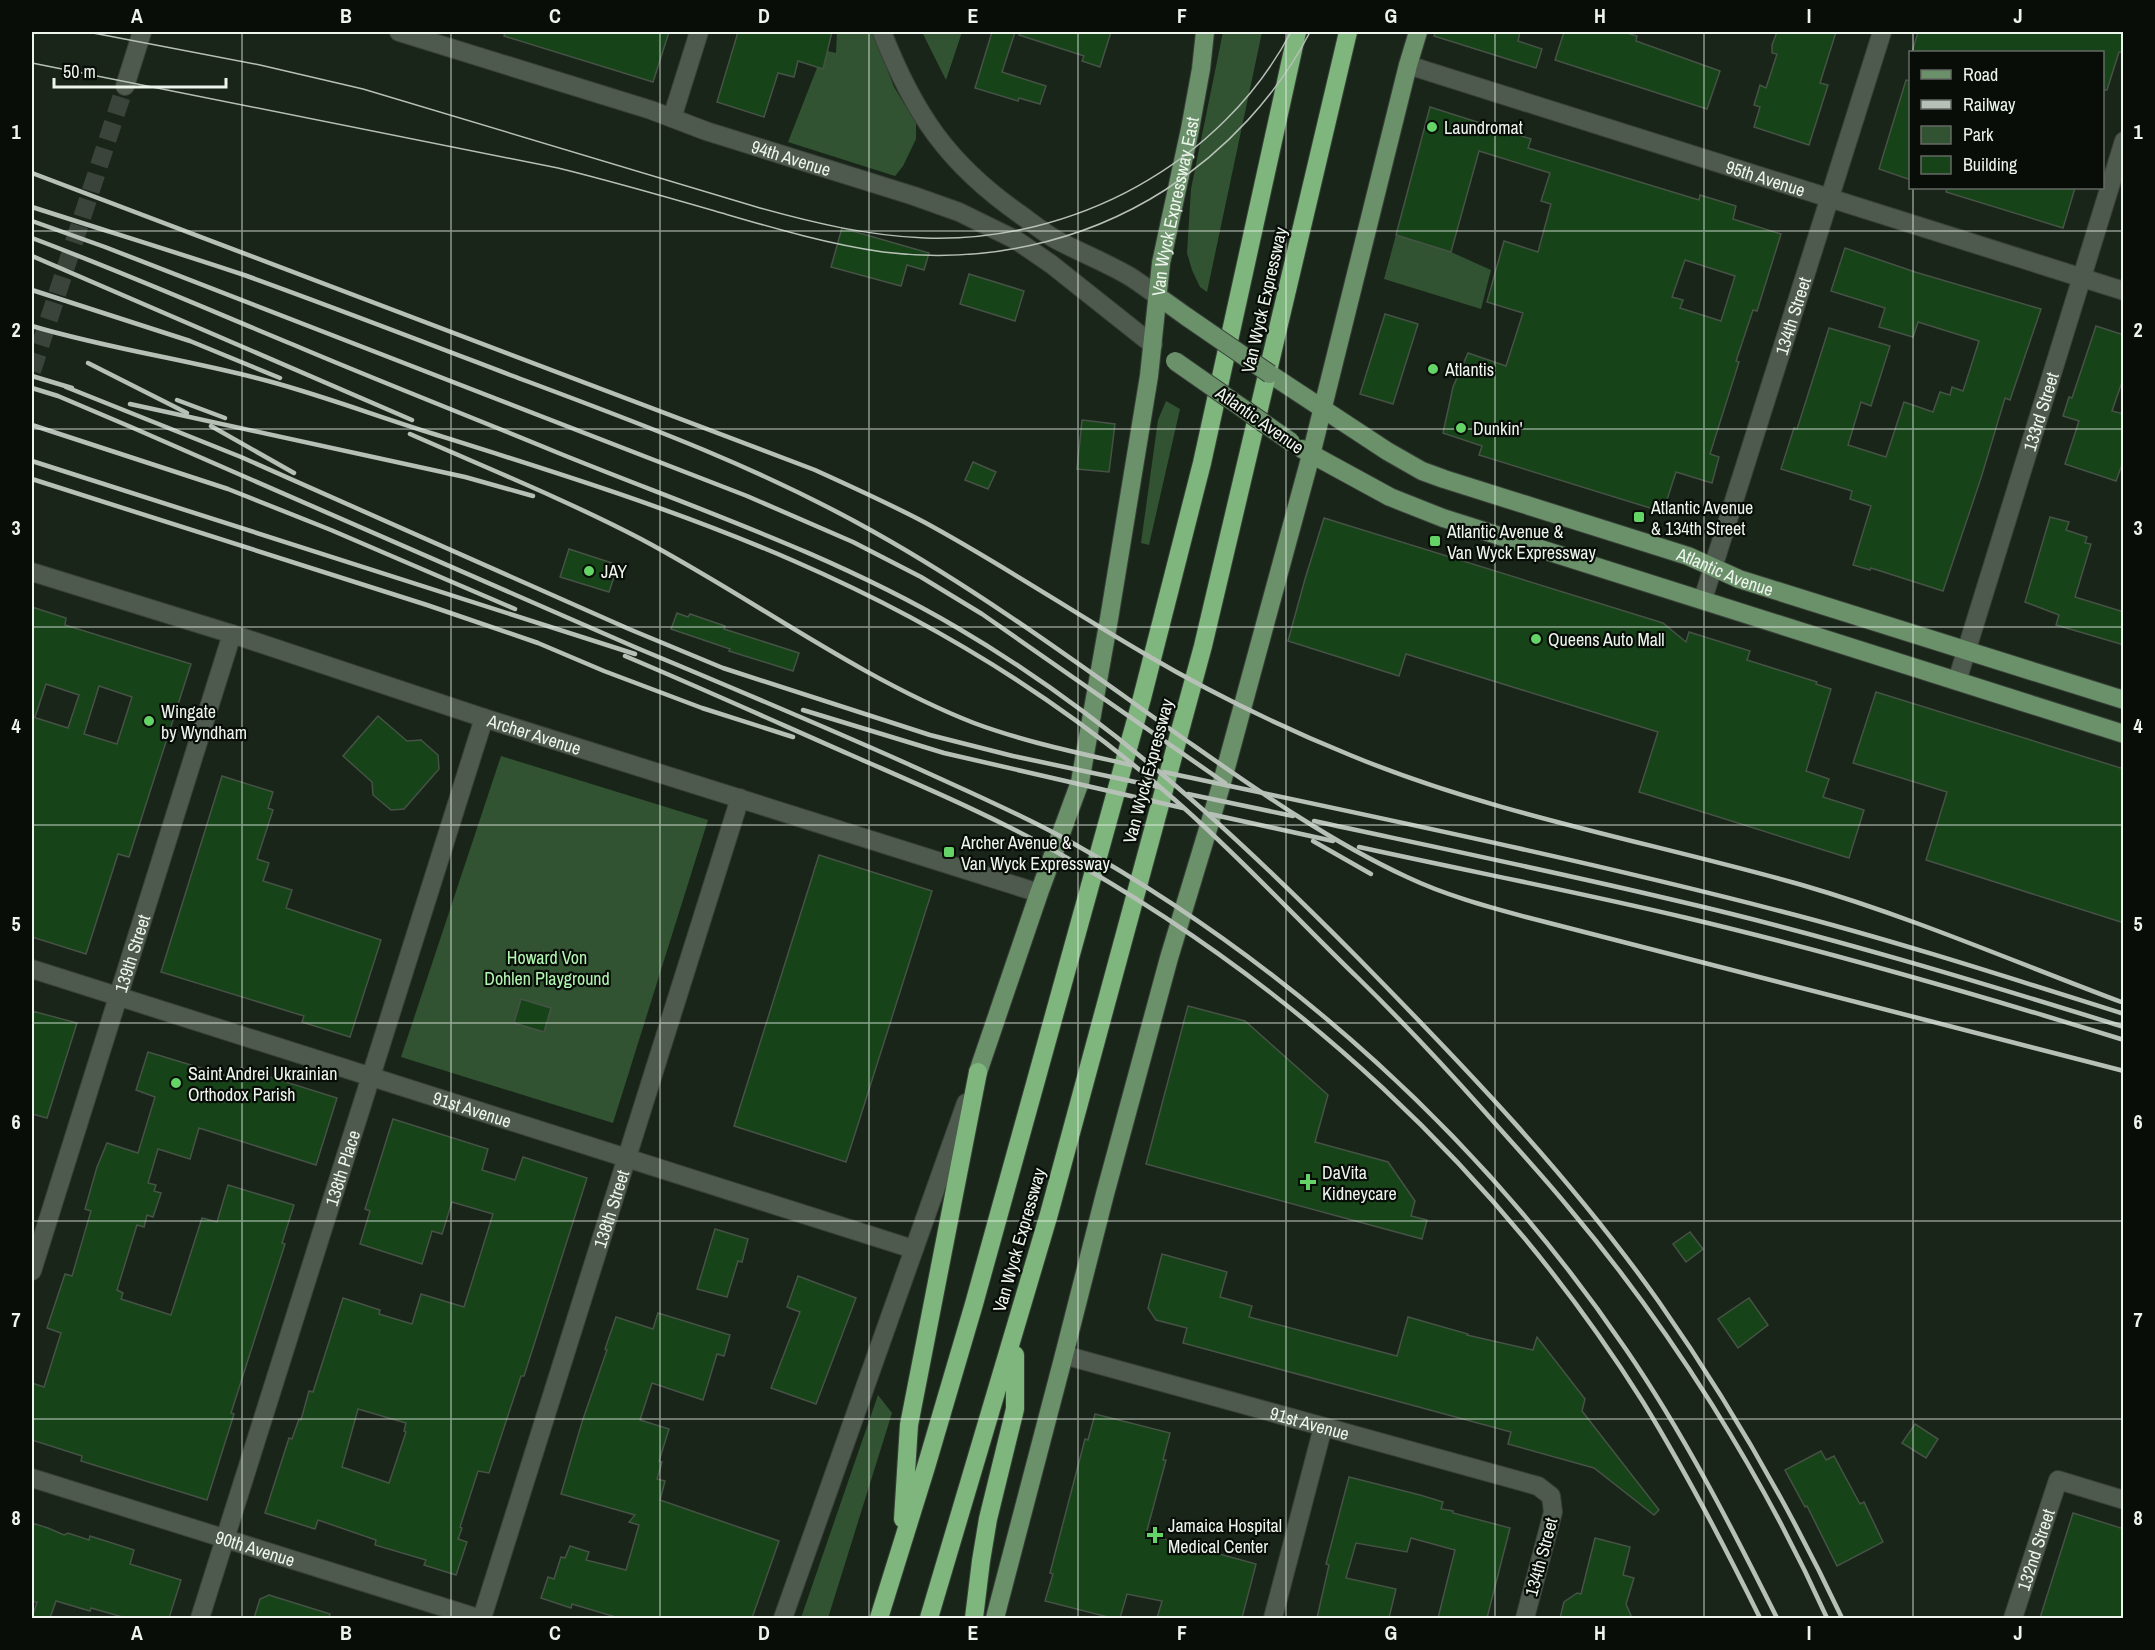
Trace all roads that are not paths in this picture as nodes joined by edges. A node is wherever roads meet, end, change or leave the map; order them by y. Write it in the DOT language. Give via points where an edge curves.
graph roads {
  1 [pos="142,32"];
  2 [pos="399,32"];
  3 [pos="699,32"];
  4 [pos="882,32"];
  5 [pos="1205,32"];
  6 [pos="1297,32"];
  7 [pos="1348,32"];
  8 [pos="1418,32"];
  9 [pos="1882,32"];
  10 [pos="1408,65"];
  11 [pos="125,86"];
  12 [pos="672,118"];
  13 [pos="2124,141"];
  14 [pos="1830,197"];
  15 [pos="2081,277"];
  16 [pos="2124,291"];
  17 [pos="1159,297"];
  18 [pos="1153,345"];
  19 [pos="1322,409"];
  20 [pos="1311,455"];
  21 [pos="1713,568"];
  22 [pos="32,572"];
  23 [pos="1703,599"];
  24 [pos="232,634"];
  25 [pos="1966,650"];
  26 [pos="1957,681"];
  27 [pos="2124,700"];
  28 [pos="484,718"];
  29 [pos="2124,734"];
  30 [pos="740,798"];
  31 [pos="1039,893"];
  32 [pos="32,969"];
  33 [pos="118,998"];
  34 [pos="978,1072"];
  35 [pos="372,1078"];
  36 [pos="627,1158"];
  37 [pos="913,1249"];
  38 [pos="32,1271"];
  39 [pos="1014,1334"];
  40 [pos="1064,1355"];
  41 [pos="1323,1428"];
  42 [pos="32,1478"];
  43 [pos="1551,1496"];
  44 [pos="2124,1500"];
  45 [pos="226,1539"];
  46 [pos="901,1549"];
  47 [pos="200,1618"];
  48 [pos="480,1618"];
  49 [pos="783,1618"];
  50 [pos="879,1618"];
  51 [pos="929,1618"];
  52 [pos="975,1618"];
  53 [pos="995,1618"];
  54 [pos="1273,1618"];
  55 [pos="1525,1618"];
  56 [pos="2013,1618"];
  1 -- 11 [label="street"];
  2 -- 12 [label="street, 94th Avenue"];
  3 -- 12 [label="street"];
  4 -- 17 [label="street" via="925,120 972,178 1054,238 1129,276"];
  5 -- 17 [label="main road, Van Wyck Expressway East" via="1161,263"];
  6 -- 46 [label="highway, Van Wyck Expressway" via="1202,463 1142,698 989,1252"];
  7 -- 39 [label="highway, Van Wyck Expressway" via="1203,646"];
  8 -- 10 [label="main road"];
  9 -- 14 [label="street, 134th Street"];
  10 -- 14 [label="street, 95th Avenue"];
  10 -- 19 [label="main road"];
  12 -- 18 [label="street, 94th Avenue" via="938,204 996,229 1051,264"];
  13 -- 15 [label="street, 133rd Street"];
  14 -- 15 [label="street, 95th Avenue"];
  14 -- 21 [label="street, 134th Street"];
  15 -- 16 [label="street, 95th Avenue"];
  15 -- 25 [label="street, 133rd Street"];
  17 -- 18 [label="main road, Van Wyck Expressway East"];
  17 -- 19 [label="main road, Atlantic Avenue, bridge"];
  18 -- 20 [label="main road, Atlantic Avenue, bridge"];
  18 -- 31 [label="main road" via="1080,782"];
  19 -- 20 [label="main road"];
  19 -- 21 [label="main road, Atlantic Avenue" via="1422,471 1688,556"];
  20 -- 23 [label="main road, Atlantic Avenue" via="1415,508"];
  20 -- 40 [label="main road" via="1221,786 1168,958"];
  21 -- 23 [label="street, 134th Street"];
  21 -- 25 [label="main road, Atlantic Avenue"];
  22 -- 24 [label="street, Archer Avenue"];
  23 -- 26 [label="main road, Atlantic Avenue"];
  24 -- 28 [label="street, Archer Avenue"];
  24 -- 33 [label="street, 139th Street"];
  25 -- 26 [label="street, 133rd Street"];
  25 -- 27 [label="main road, Atlantic Avenue"];
  26 -- 29 [label="main road, Atlantic Avenue"];
  28 -- 30 [label="street, Archer Avenue"];
  28 -- 35 [label="street, 138th Place"];
  30 -- 31 [label="street, Archer Avenue"];
  30 -- 36 [label="street, 138th Street"];
  31 -- 34 [label="main road"];
  32 -- 33 [label="street, 91st Avenue"];
  33 -- 35 [label="street, 91st Avenue"];
  33 -- 38 [label="street, 139th Street"];
  34 -- 37 [label="street"];
  34 -- 46 [label="highway" via="909,1425"];
  35 -- 36 [label="street, 91st Avenue"];
  35 -- 45 [label="street, 138th Place"];
  36 -- 37 [label="street, 91st Avenue"];
  36 -- 48 [label="street, 138th Street"];
  37 -- 49 [label="street"];
  39 -- 51 [label="highway, Van Wyck Expressway"];
  39 -- 52 [label="highway" via="1015,1409 988,1519"];
  40 -- 41 [label="street, 91st Avenue"];
  40 -- 53 [label="main road"];
  41 -- 43 [label="street, 91st Avenue" via="1538,1486"];
  41 -- 54 [label="street"];
  42 -- 45 [label="street, 90th Avenue"];
  43 -- 55 [label="street, 134th Street" via="1553,1512"];
  44 -- 56 [label="street, 132nd Street" via="2058,1480"];
  45 -- 47 [label="street, 138th Place"];
  45 -- 48 [label="street, 90th Avenue"];
  46 -- 50 [label="highway, Van Wyck Expressway"];
}
